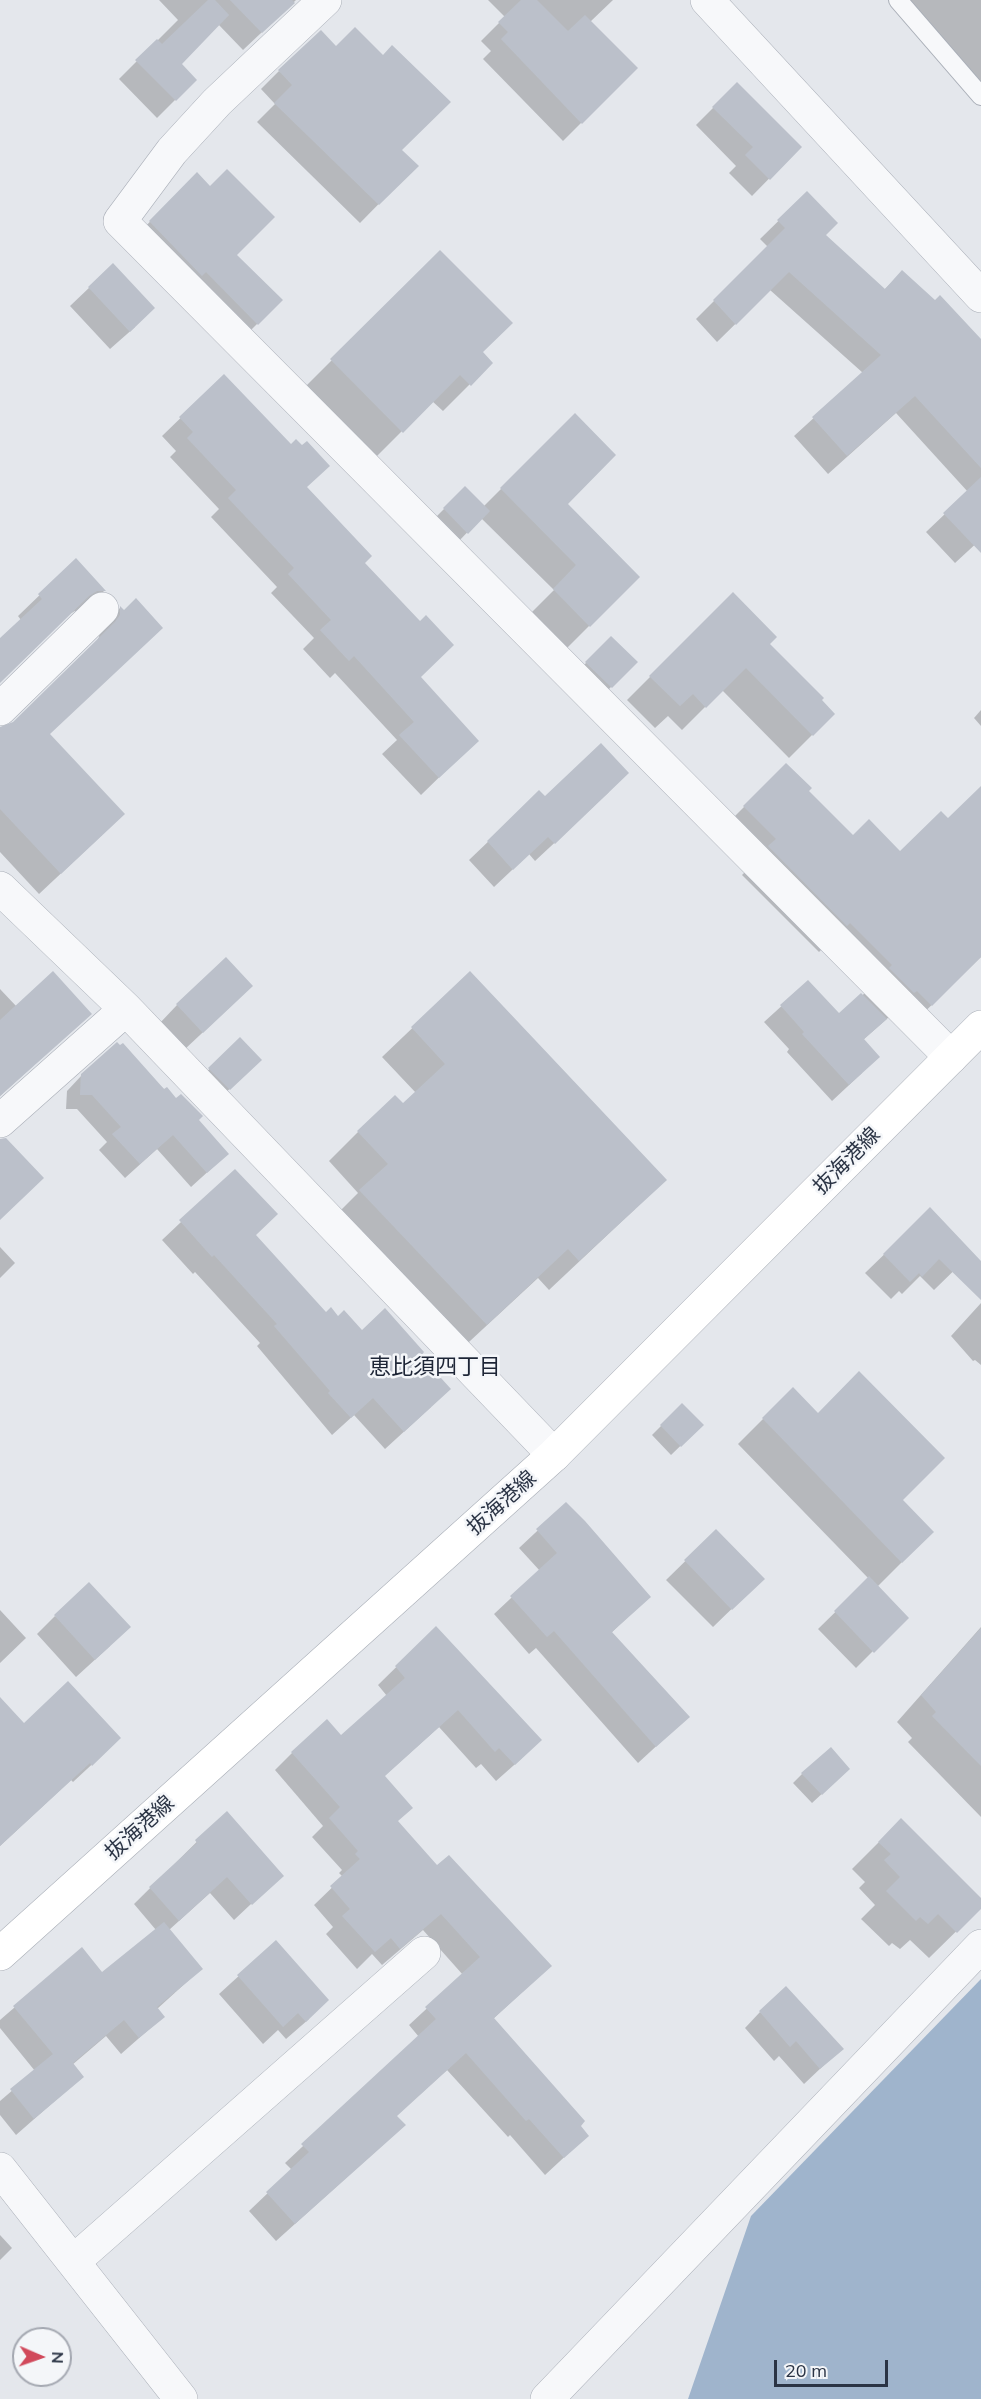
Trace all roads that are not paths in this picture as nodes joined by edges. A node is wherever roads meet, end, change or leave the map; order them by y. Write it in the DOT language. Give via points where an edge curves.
graph roads {
  1 [pos="325,0"];
  2 [pos="707,0"];
  3 [pos="898,0"];
  4 [pos="981,96"];
  5 [pos="979,290"];
  6 [pos="102,609"];
  7 [pos="0,709"];
  8 [pos="0,888"];
  9 [pos="126,1010"];
  10 [pos="981,1027"];
  11 [pos="951,1057"];
  12 [pos="0,1121"];
  13 [pos="554,1455"];
  14 [pos="981,1946"];
  15 [pos="424,1953"];
  16 [pos="0,1954"];
  17 [pos="0,2169"];
  18 [pos="74,2261"];
  19 [pos="180,2399"];
  20 [pos="547,2399"];
  1 -- 11 [label="street" via="217,102 172,152 120,221"];
  2 -- 5 [label="street"];
  3 -- 4 [label="lane"];
  6 -- 7 [label="street"];
  8 -- 9 [label="street"];
  9 -- 12 [label="street"];
  9 -- 13 [label="street"];
  10 -- 11 [label="main road, 抜海港線"];
  11 -- 13 [label="main road, 抜海港線"];
  13 -- 16 [label="main road, 抜海港線"];
  14 -- 20 [label="street"];
  15 -- 18 [label="street"];
  17 -- 18 [label="street"];
  18 -- 19 [label="street"];
}
